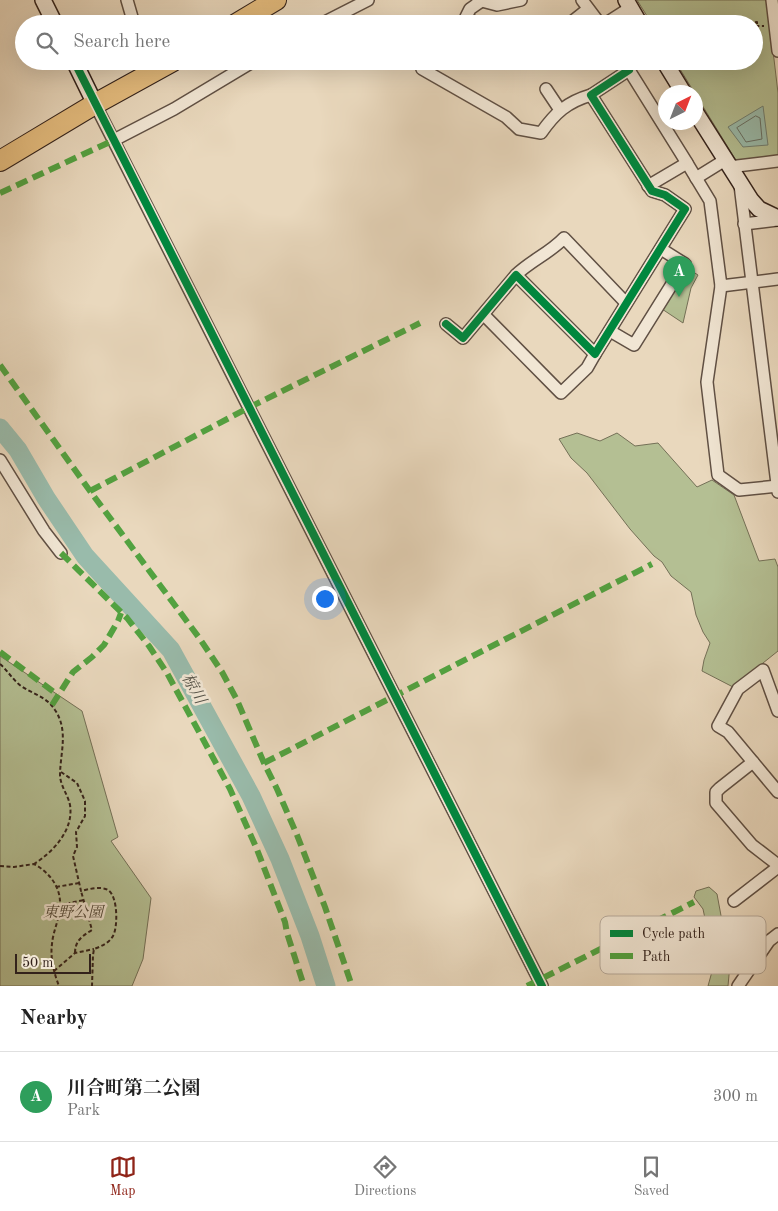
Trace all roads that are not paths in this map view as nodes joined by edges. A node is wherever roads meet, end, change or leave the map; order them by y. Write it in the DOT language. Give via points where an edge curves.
graph roads {
  1 [pos="43,0"];
  2 [pos="127,0"];
  3 [pos="276,0"];
  4 [pos="368,0"];
  5 [pos="521,0"];
  6 [pos="772,0"];
  7 [pos="479,1"];
  8 [pos="585,4"];
  9 [pos="628,4"];
  10 [pos="50,15"];
  11 [pos="131,15"];
  12 [pos="251,15"];
  13 [pos="339,15"];
  14 [pos="467,15"];
  15 [pos="576,15"];
  16 [pos="593,15"];
  17 [pos="615,15"];
  18 [pos="635,15"];
  19 [pos="778,51"];
  20 [pos="78,70"];
  21 [pos="153,70"];
  22 [pos="239,70"];
  23 [pos="424,70"];
  24 [pos="621,70"];
  25 [pos="629,70"];
  26 [pos="670,70"];
  27 [pos="679,85"];
  28 [pos="546,89"];
  29 [pos="591,95"];
  30 [pos="95,104"];
  31 [pos="560,110"];
  32 [pos="703,124"];
  33 [pos="114,140"];
  34 [pos="0,161"];
  35 [pos="778,161"];
  36 [pos="687,163"];
  37 [pos="727,163"];
  38 [pos="696,178"];
  39 [pos="740,185"];
  40 [pos="648,186"];
  41 [pos="778,219"];
  42 [pos="744,224"];
  43 [pos="660,249"];
  44 [pos="516,275"];
  45 [pos="778,279"];
  46 [pos="752,282"];
  47 [pos="721,286"];
  48 [pos="626,304"];
  49 [pos="484,315"];
  50 [pos="446,324"];
  51 [pos="610,331"];
  52 [pos="595,354"];
  53 [pos="0,460"];
  54 [pos="778,486"];
  55 [pos="778,492"];
  56 [pos="61,553"];
  57 [pos="778,710"];
  58 [pos="753,762"];
  59 [pos="778,792"];
  60 [pos="778,866"];
  61 [pos="734,901"];
  62 [pos="778,934"];
  63 [pos="766,945"];
  64 [pos="746,974"];
  65 [pos="542,986"];
  66 [pos="738,986"];
  1 -- 10 [label="street"];
  2 -- 11 [label="street"];
  3 -- 12 [label="highway"];
  4 -- 13 [label="street"];
  5 -- 7 [label="street" via="497,5"];
  6 -- 19 [label="street"];
  7 -- 14 [label="street"];
  8 -- 15 [label="street"];
  8 -- 16 [label="street"];
  9 -- 17 [label="street"];
  9 -- 18 [label="street"];
  20 -- 30 [label="street"];
  21 -- 30 [label="highway"];
  22 -- 33 [label="street"];
  23 -- 31 [label="street" via="506,118 519,129 541,133"];
  24 -- 29 [label="street"];
  25 -- 36 [label="street"];
  26 -- 27 [label="street"];
  28 -- 31 [label="street"];
  29 -- 31 [label="street"];
  29 -- 40 [label="street"];
  30 -- 33 [label="street"];
  30 -- 34 [label="highway"];
  32 -- 37 [label="street"];
  33 -- 65 [label="street"];
  35 -- 37 [label="street"];
  36 -- 38 [label="street"];
  36 -- 40 [label="street"];
  37 -- 38 [label="street"];
  37 -- 39 [label="street"];
  38 -- 47 [label="street" via="710,201"];
  39 -- 41 [label="street" via="759,209"];
  39 -- 42 [label="street"];
  40 -- 43 [label="street" via="652,192 665,195 685,209"];
  41 -- 42 [label="street"];
  42 -- 46 [label="street"];
  43 -- 48 [label="street"];
  43 -- 51 [label="street" via="685,264 634,345"];
  44 -- 48 [label="street" via="564,238"];
  44 -- 49 [label="street"];
  44 -- 52 [label="street"];
  45 -- 46 [label="street"];
  46 -- 47 [label="street"];
  46 -- 54 [label="street"];
  47 -- 54 [label="street" via="707,382 718,475 739,490"];
  48 -- 51 [label="street"];
  49 -- 50 [label="street" via="463,338"];
  49 -- 52 [label="street" via="561,393 587,368"];
  51 -- 52 [label="street"];
  53 -- 56 [label="street"];
  54 -- 55 [label="street"];
  57 -- 58 [label="street" via="762,670 738,689 718,726 728,732"];
  58 -- 59 [label="street"];
  58 -- 60 [label="street" via="716,792 716,803 752,845"];
  60 -- 61 [label="street"];
  62 -- 63 [label="street"];
  64 -- 66 [label="street"];
}
